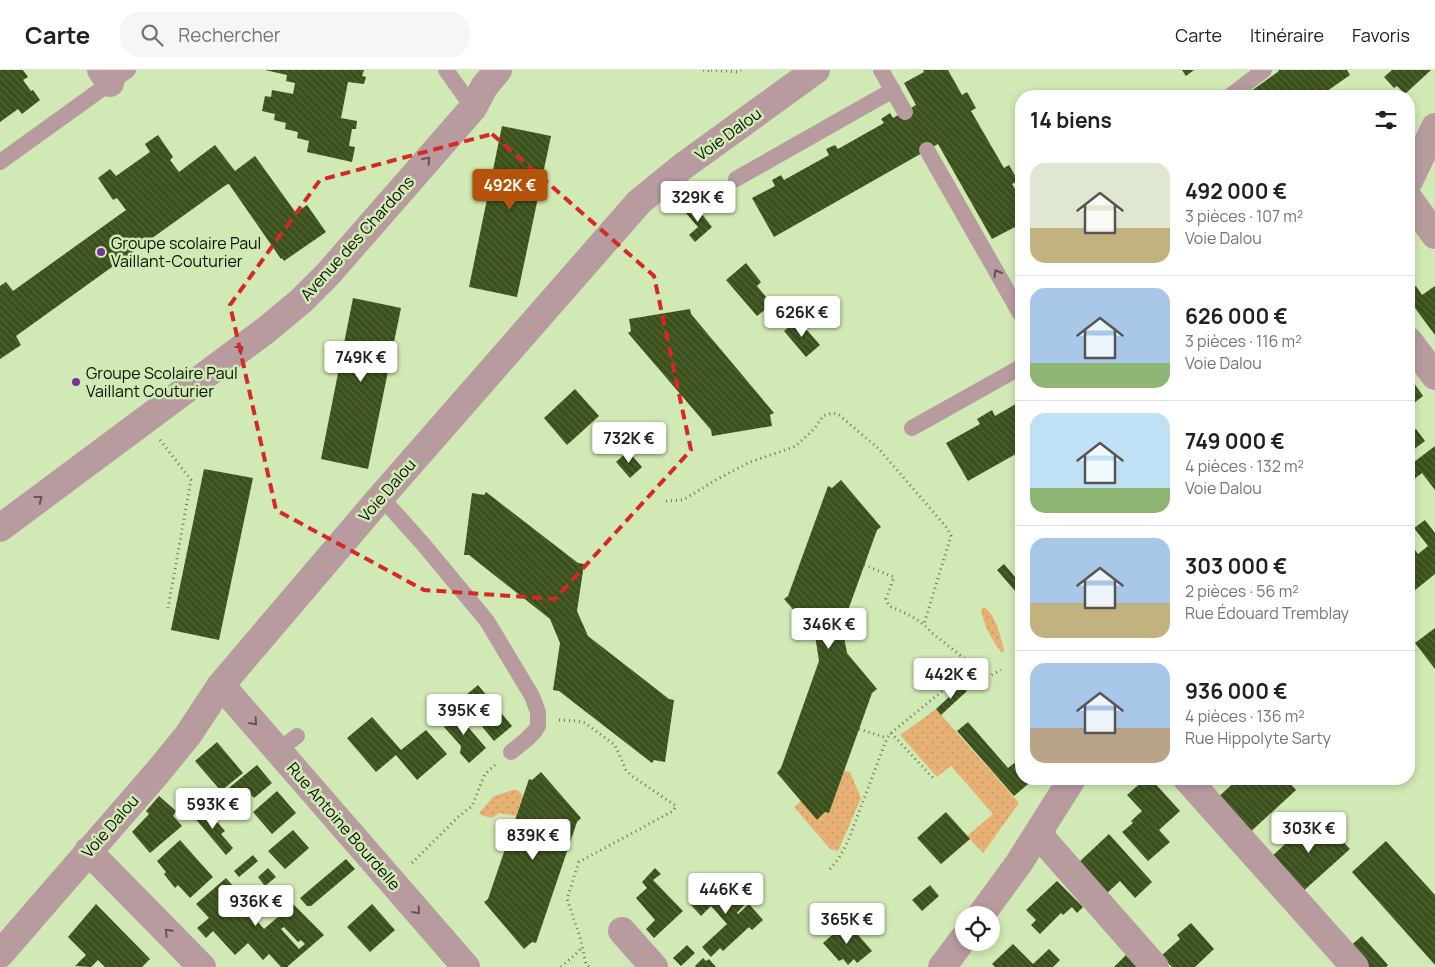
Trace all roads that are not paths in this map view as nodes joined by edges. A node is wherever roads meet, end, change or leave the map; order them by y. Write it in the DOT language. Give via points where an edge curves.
graph roads {
  1 [pos="446,70"];
  2 [pos="498,70"];
  3 [pos="816,70"];
  4 [pos="881,70"];
  5 [pos="1264,70"];
  6 [pos="113,74"];
  7 [pos="893,90"];
  8 [pos="1238,90"];
  9 [pos="472,108"];
  10 [pos="905,112"];
  11 [pos="1435,127"];
  12 [pos="927,150"];
  13 [pos="0,162"];
  14 [pos="1415,169"];
  15 [pos="736,179"];
  16 [pos="1415,207"];
  17 [pos="1435,235"];
  18 [pos="1015,305"];
  19 [pos="1415,349"];
  20 [pos="1015,370"];
  21 [pos="1435,376"];
  22 [pos="912,428"];
  23 [pos="381,497"];
  24 [pos="0,528"];
  25 [pos="221,685"];
  26 [pos="511,752"];
  27 [pos="1068,785"];
  28 [pos="1191,785"];
  29 [pos="1038,834"];
  30 [pos="88,851"];
  31 [pos="988,906"];
  32 [pos="622,931"];
  33 [pos="955,950"];
  34 [pos="0,954"];
  35 [pos="202,967"];
  36 [pos="466,967"];
  37 [pos="654,967"];
  38 [pos="942,967"];
  39 [pos="1155,967"];
  40 [pos="1355,967"];
  1 -- 9 [label="lane"];
  2 -- 9 [label="street, Avenue des Chardons"];
  3 -- 23 [label="street, Voie Dalou" via="639,202"];
  4 -- 7 [label="lane"];
  5 -- 8 [label="lane"];
  6 -- 13 [label="lane"];
  7 -- 10 [label="lane"];
  7 -- 15 [label="lane"];
  24 -- 9 [label="street, Avenue des Chardons, one-way" via="301,301"];
  11 -- 14 [label="street"];
  18 -- 12 [label="lane, one-way"];
  16 -- 17 [label="street"];
  19 -- 21 [label="street"];
  20 -- 22 [label="lane"];
  23 -- 25 [label="street, Voie Dalou"];
  23 -- 26 [label="lane" via="487,621 532,696 539,719 535,731"];
  25 -- 30 [label="street, Voie Dalou" via="188,735"];
  25 -- 36 [label="street, Rue Antoine Bourdelle, one-way" via="288,743"];
  27 -- 29 [label="street"];
  28 -- 40 [label="street"];
  29 -- 31 [label="street"];
  29 -- 39 [label="street"];
  30 -- 34 [label="street, Voie Dalou"];
  35 -- 30 [label="street, one-way"];
  32 -- 37 [label="street"];
  33 -- 38 [label="street"];
}
